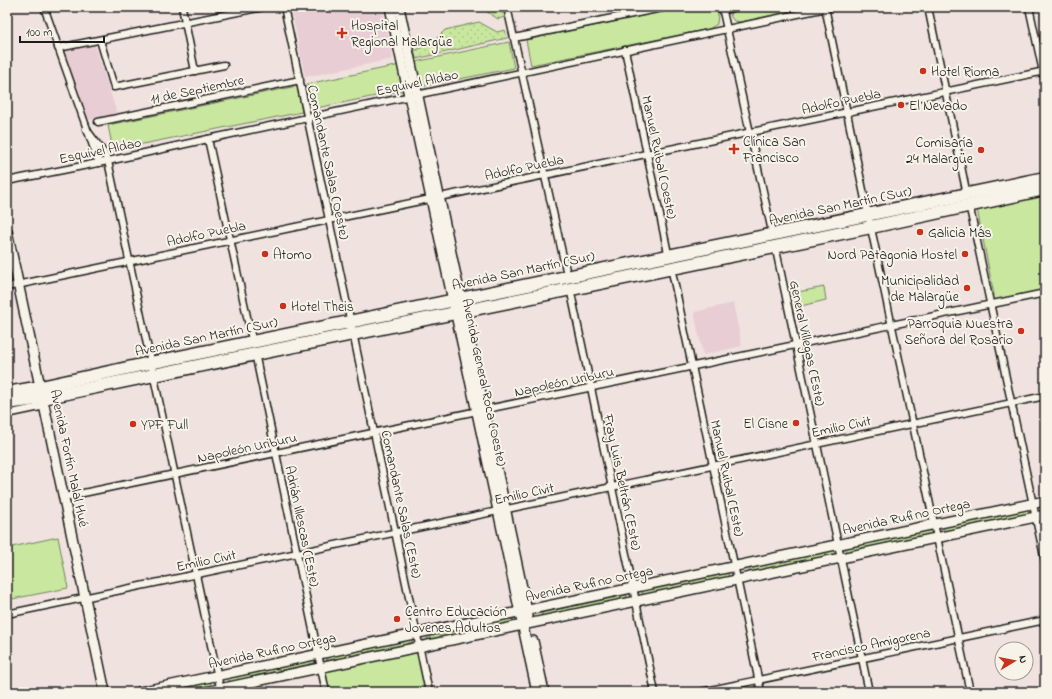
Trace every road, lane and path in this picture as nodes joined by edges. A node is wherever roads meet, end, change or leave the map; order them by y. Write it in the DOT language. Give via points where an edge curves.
graph roads {
  1 [pos="44,7"];
  2 [pos="182,7"];
  3 [pos="263,7"];
  4 [pos="284,7"];
  5 [pos="390,7"];
  6 [pos="399,7"];
  7 [pos="507,7"];
  8 [pos="666,7"];
  9 [pos="736,7"];
  10 [pos="827,7"];
  11 [pos="928,7"];
  12 [pos="1029,7"];
  13 [pos="722,8"];
  14 [pos="185,23"];
  15 [pos="728,29"];
  16 [pos="514,38"];
  17 [pos="100,40"];
  18 [pos="58,48"];
  19 [pos="625,50"];
  20 [pos="224,65"];
  21 [pos="195,71"];
  22 [pos="1044,71"];
  23 [pos="521,72"];
  24 [pos="300,80"];
  25 [pos="1045,81"];
  26 [pos="945,91"];
  27 [pos="413,95"];
  28 [pos="847,112"];
  29 [pos="308,118"];
  30 [pos="98,122"];
  31 [pos="86,129"];
  32 [pos="750,132"];
  33 [pos="208,139"];
  34 [pos="647,154"];
  35 [pos="108,161"];
  36 [pos="99,163"];
  37 [pos="545,175"];
  38 [pos="1045,178"];
  39 [pos="7,181"];
  40 [pos="1045,189"];
  41 [pos="435,198"];
  42 [pos="968,200"];
  43 [pos="868,214"];
  44 [pos="329,220"];
  45 [pos="871,227"];
  46 [pos="7,231"];
  47 [pos="773,234"];
  48 [pos="230,240"];
  49 [pos="776,246"];
  50 [pos="668,256"];
  51 [pos="129,262"];
  52 [pos="671,268"];
  53 [pos="568,276"];
  54 [pos="18,285"];
  55 [pos="7,287"];
  56 [pos="570,289"];
  57 [pos="1045,293"];
  58 [pos="456,300"];
  59 [pos="990,305"];
  60 [pos="459,312"];
  61 [pos="350,321"];
  62 [pos="892,325"];
  63 [pos="353,334"];
  64 [pos="252,342"];
  65 [pos="796,345"];
  66 [pos="255,354"];
  67 [pos="150,363"];
  68 [pos="692,367"];
  69 [pos="153,375"];
  70 [pos="591,388"];
  71 [pos="7,393"];
  72 [pos="1045,396"];
  73 [pos="43,397"];
  74 [pos="7,403"];
  75 [pos="1011,403"];
  76 [pos="480,411"];
  77 [pos="7,414"];
  78 [pos="912,424"];
  79 [pos="374,433"];
  80 [pos="817,444"];
  81 [pos="276,453"];
  82 [pos="713,465"];
  83 [pos="174,474"];
  84 [pos="612,487"];
  85 [pos="64,497"];
  86 [pos="1045,502"];
  87 [pos="1033,504"];
  88 [pos="502,510"];
  89 [pos="1045,515"];
  90 [pos="1036,517"];
  91 [pos="934,525"];
  92 [pos="395,532"];
  93 [pos="937,538"];
  94 [pos="838,545"];
  95 [pos="297,553"];
  96 [pos="840,558"];
  97 [pos="1045,561"];
  98 [pos="734,567"];
  99 [pos="195,574"];
  100 [pos="737,580"];
  101 [pos="633,588"];
  102 [pos="85,598"];
  103 [pos="636,601"];
  104 [pos="523,611"];
  105 [pos="7,614"];
  106 [pos="1045,620"];
  107 [pos="526,625"];
  108 [pos="417,634"];
  109 [pos="958,638"];
  110 [pos="420,648"];
  111 [pos="318,654"];
  112 [pos="862,658"];
  113 [pos="321,668"];
  114 [pos="217,676"];
  115 [pos="758,680"];
  116 [pos="220,690"];
  117 [pos="105,692"];
  118 [pos="139,692"];
  119 [pos="205,692"];
  120 [pos="326,692"];
  121 [pos="429,692"];
  122 [pos="537,692"];
  123 [pos="544,692"];
  124 [pos="655,692"];
  125 [pos="701,692"];
  126 [pos="761,692"];
  127 [pos="869,692"];
  128 [pos="970,692"];
  1 -- 18 [label="street"];
  2 -- 14 [label="street"];
  3 -- 14 [label="street"];
  4 -- 24 [label="street, Comandante Salas (Oeste)"];
  5 -- 27 [label="main road, Avenida General Roca (Oeste)"];
  6 -- 27 [label="main road, Avenida General Roca (Oeste)"];
  7 -- 16 [label="street, Fray Luis Beltrán (Este)"];
  8 -- 16 [label="street"];
  9 -- 13 [label="street"];
  10 -- 15 [label="street, Esquivel Aldao"];
  10 -- 28 [label="street"];
  11 -- 26 [label="street"];
  12 -- 22 [label="street"];
  13 -- 15 [label="street, General Villegas (Este)"];
  14 -- 17 [label="street"];
  14 -- 21 [label="street"];
  15 -- 19 [label="street, Esquivel Aldao"];
  15 -- 32 [label="street, General Villegas (Este)"];
  16 -- 23 [label="street, Fray Luis Beltrán (Este)"];
  17 -- 18 [label="street"];
  17 -- 21 [label="street" via="114,87"];
  18 -- 31 [label="street"];
  19 -- 23 [label="street, Esquivel Aldao"];
  19 -- 34 [label="street, Manuel Ruibal (Oeste)"];
  20 -- 21 [label="street"];
  22 -- 25 [label="street"];
  22 -- 26 [label="street, Adolfo Puebla"];
  23 -- 27 [label="street, Esquivel Aldao"];
  23 -- 37 [label="street, Fray Luis Beltrán (Este)"];
  24 -- 29 [label="street, Comandante Salas (Oeste)"];
  24 -- 30 [label="street, 11 de Septiembre"];
  26 -- 28 [label="street, Adolfo Puebla"];
  26 -- 42 [label="street"];
  27 -- 29 [label="street, Esquivel Aldao"];
  27 -- 41 [label="main road, Avenida General Roca (Oeste)"];
  28 -- 32 [label="street, Adolfo Puebla"];
  28 -- 43 [label="street"];
  29 -- 33 [label="street, Esquivel Aldao"];
  29 -- 44 [label="street, Comandante Salas (Oeste)"];
  31 -- 35 [label="street"];
  31 -- 36 [label="street"];
  32 -- 34 [label="street, Adolfo Puebla"];
  32 -- 47 [label="street, General Villegas (Este)"];
  33 -- 35 [label="street, Esquivel Aldao"];
  33 -- 48 [label="street, Adrián Illescas (Este)"];
  34 -- 37 [label="street, Adolfo Puebla"];
  34 -- 50 [label="street, Manuel Ruibal (Oeste)"];
  35 -- 36 [label="street, Esquivel Aldao"];
  35 -- 51 [label="street"];
  36 -- 39 [label="street, Esquivel Aldao"];
  37 -- 41 [label="street, Adolfo Puebla"];
  37 -- 53 [label="street, Fray Luis Beltrán (Este)"];
  38 -- 42 [label="highway, Avenida San Martín (Sur)"];
  40 -- 42 [label="highway, Avenida San Martín (Sur)"];
  41 -- 44 [label="street, Adolfo Puebla"];
  41 -- 58 [label="main road, Avenida General Roca (Oeste)"];
  42 -- 43 [label="highway, Avenida San Martín (Sur)"];
  42 -- 45 [label="highway, Avenida San Martín (Sur)"];
  42 -- 59 [label="street"];
  43 -- 45 [label="street"];
  43 -- 47 [label="highway, Avenida San Martín (Sur)"];
  44 -- 48 [label="street, Adolfo Puebla"];
  44 -- 61 [label="street, Comandante Salas (Oeste)"];
  45 -- 49 [label="highway, Avenida San Martín (Sur)"];
  45 -- 62 [label="street"];
  46 -- 54 [label="main road, Avenida Fortín Malal Hué"];
  47 -- 49 [label="street, General Villegas (Este)"];
  47 -- 50 [label="highway, Avenida San Martín (Sur)"];
  48 -- 51 [label="street, Adolfo Puebla"];
  48 -- 64 [label="street, Adrián Illescas (Este)"];
  49 -- 52 [label="highway, Avenida San Martín (Sur)"];
  49 -- 65 [label="street, General Villegas (Este)"];
  50 -- 52 [label="street, Manuel Ruibal (Oeste)"];
  50 -- 53 [label="highway, Avenida San Martín (Sur)"];
  51 -- 54 [label="street, Adolfo Puebla"];
  51 -- 67 [label="street"];
  52 -- 56 [label="highway, Avenida San Martín (Sur)"];
  52 -- 68 [label="street, Manuel Ruibal (Este)"];
  53 -- 56 [label="street, Fray Luis Beltrán (Este)"];
  53 -- 58 [label="highway, Avenida San Martín (Sur)"];
  54 -- 55 [label="street, Adolfo Puebla"];
  54 -- 73 [label="main road, Avenida Fortín Malal Hué"];
  56 -- 60 [label="highway, Avenida San Martín (Sur)"];
  56 -- 70 [label="street, Fray Luis Beltrán (Este)"];
  57 -- 59 [label="street, Napoleón Uriburu"];
  58 -- 60 [label="main road, Avenida General Roca (Oeste)"];
  58 -- 61 [label="highway, Avenida San Martín (Sur)"];
  59 -- 62 [label="street, Napoleón Uriburu"];
  59 -- 75 [label="street"];
  60 -- 63 [label="highway, Avenida San Martín (Sur)"];
  60 -- 76 [label="main road, Avenida General Roca (Oeste)"];
  61 -- 63 [label="street, Comandante Salas (Este)"];
  61 -- 64 [label="highway, Avenida San Martín (Sur)"];
  62 -- 65 [label="street, Napoleón Uriburu"];
  62 -- 78 [label="street"];
  63 -- 66 [label="highway, Avenida San Martín (Sur)"];
  63 -- 79 [label="street, Comandante Salas (Este)"];
  64 -- 66 [label="street, Adrián Illescas (Este)"];
  64 -- 67 [label="highway, Avenida San Martín (Sur)"];
  65 -- 68 [label="street, Napoleón Uriburu"];
  65 -- 80 [label="street, General Villegas (Este)"];
  66 -- 69 [label="highway, Avenida San Martín (Sur)"];
  66 -- 81 [label="street, Adrián Illescas (Este)"];
  67 -- 69 [label="street"];
  67 -- 73 [label="highway, Avenida San Martín (Sur)"];
  68 -- 70 [label="street, Napoleón Uriburu"];
  68 -- 82 [label="street, Manuel Ruibal (Este)"];
  69 -- 73 [label="highway, Avenida San Martín (Sur)"];
  69 -- 83 [label="street"];
  70 -- 76 [label="street, Napoleón Uriburu"];
  70 -- 84 [label="street, Fray Luis Beltrán (Este)"];
  71 -- 73 [label="highway, Avenida San Martín (Sur)"];
  72 -- 75 [label="street, Emilio Civit"];
  73 -- 74 [label="highway, Avenida San Martín (Sur)"];
  73 -- 77 [label="street"];
  73 -- 85 [label="main road, Avenida Fortín Malal Hué"];
  75 -- 78 [label="street, Emilio Civit"];
  75 -- 87 [label="street"];
  76 -- 79 [label="street, Napoleón Uriburu"];
  76 -- 88 [label="main road, Avenida General Roca (Oeste)"];
  78 -- 80 [label="street, Emilio Civit"];
  78 -- 91 [label="street"];
  79 -- 81 [label="street, Napoleón Uriburu"];
  79 -- 92 [label="street, Comandante Salas (Este)"];
  80 -- 82 [label="street, Emilio Civit"];
  80 -- 94 [label="street, General Villegas (Este)"];
  81 -- 83 [label="street, Napoleón Uriburu"];
  81 -- 95 [label="street, Adrián Illescas (Este)"];
  82 -- 84 [label="street, Emilio Civit"];
  82 -- 98 [label="street, Manuel Ruibal (Este)"];
  83 -- 85 [label="street, Napoleón Uriburu"];
  83 -- 99 [label="street"];
  84 -- 88 [label="street, Emilio Civit"];
  84 -- 101 [label="street, Fray Luis Beltrán (Este)"];
  85 -- 102 [label="main road, Avenida Fortín Malal Hué"];
  86 -- 87 [label="main road, Avenida Rufino Ortega"];
  87 -- 90 [label="street"];
  87 -- 91 [label="main road, Avenida Rufino Ortega"];
  88 -- 92 [label="street, Emilio Civit"];
  88 -- 104 [label="main road, Avenida General Roca (Oeste)"];
  89 -- 90 [label="main road, Avenida Rufino Ortega"];
  90 -- 93 [label="main road, Avenida Rufino Ortega"];
  90 -- 97 [label="street"];
  91 -- 93 [label="street"];
  91 -- 94 [label="main road, Avenida Rufino Ortega"];
  92 -- 95 [label="street, Emilio Civit"];
  92 -- 108 [label="street, Comandante Salas (Este)"];
  93 -- 96 [label="main road, Avenida Rufino Ortega"];
  93 -- 109 [label="street"];
  94 -- 96 [label="street, General Villegas (Este)"];
  94 -- 98 [label="main road, Avenida Rufino Ortega"];
  95 -- 99 [label="street, Emilio Civit"];
  95 -- 111 [label="street, Adrián Illescas (Este)"];
  96 -- 100 [label="main road, Avenida Rufino Ortega"];
  96 -- 112 [label="street, General Villegas (Este)"];
  98 -- 100 [label="street, Manuel Ruibal (Este)"];
  98 -- 101 [label="main road, Avenida Rufino Ortega"];
  99 -- 102 [label="street, Emilio Civit"];
  99 -- 114 [label="street"];
  100 -- 103 [label="main road, Avenida Rufino Ortega"];
  100 -- 115 [label="street, Manuel Ruibal (Este)"];
  101 -- 103 [label="street, Fray Luis Beltrán (Este)"];
  101 -- 104 [label="main road, Avenida Rufino Ortega"];
  102 -- 105 [label="street, Emilio Civit"];
  102 -- 117 [label="main road, Avenida Fortín Malal Hué"];
  103 -- 107 [label="main road, Avenida Rufino Ortega"];
  103 -- 124 [label="street, Fray Luis Beltrán (Este)"];
  104 -- 107 [label="main road, Avenida General Roca (Oeste)"];
  104 -- 108 [label="main road, Avenida Rufino Ortega"];
  106 -- 109 [label="street, Francisco Amigorena"];
  107 -- 110 [label="main road, Avenida Rufino Ortega"];
  107 -- 122 [label="main road"];
  107 -- 123 [label="main road"];
  108 -- 110 [label="street, Comandante Salas (Este)"];
  108 -- 111 [label="main road, Avenida Rufino Ortega"];
  109 -- 112 [label="street, Francisco Amigorena"];
  109 -- 128 [label="street"];
  110 -- 113 [label="main road, Avenida Rufino Ortega"];
  110 -- 121 [label="street, Comandante Salas (Este)"];
  111 -- 113 [label="street, Adrián Illescas (Este)"];
  111 -- 114 [label="main road, Avenida Rufino Ortega"];
  112 -- 115 [label="street, Francisco Amigorena"];
  112 -- 127 [label="street, General Villegas (Este)"];
  113 -- 116 [label="main road, Avenida Rufino Ortega"];
  113 -- 120 [label="street, Adrián Illescas (Este)"];
  114 -- 116 [label="street"];
  114 -- 118 [label="main road, Avenida Rufino Ortega"];
  115 -- 125 [label="street, Francisco Amigorena"];
  115 -- 126 [label="street, Manuel Ruibal (Este)"];
  116 -- 119 [label="main road, Avenida Rufino Ortega"];
}
